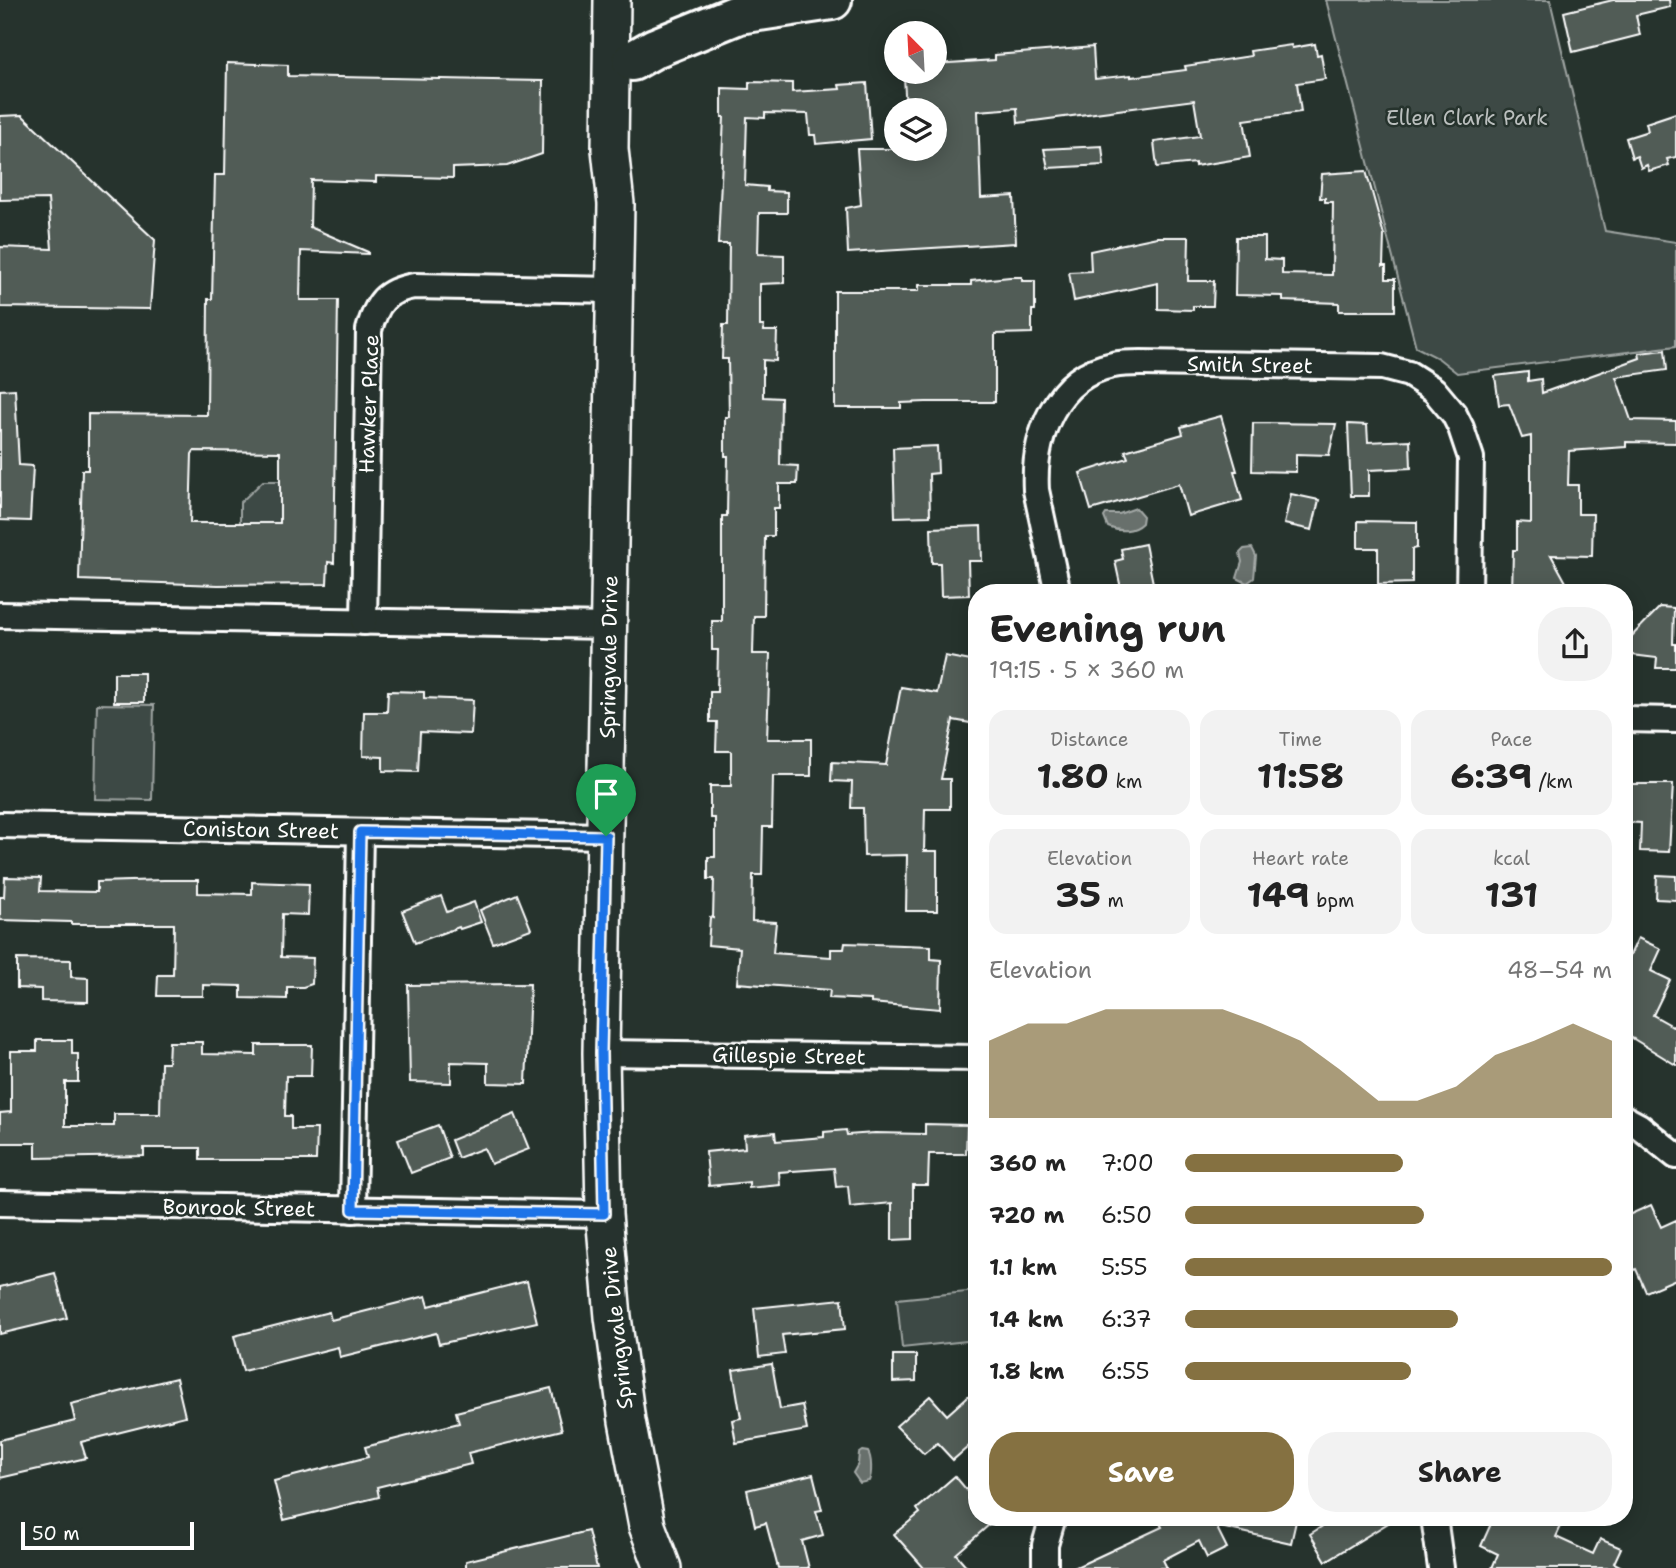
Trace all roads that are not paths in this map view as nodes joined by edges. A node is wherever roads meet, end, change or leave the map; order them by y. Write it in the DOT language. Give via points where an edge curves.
graph roads {
  1 [pos="612,0"];
  2 [pos="632,0"];
  3 [pos="832,0"];
  4 [pos="632,61"];
  5 [pos="616,204"];
  6 [pos="615,290"];
  7 [pos="1056,584"];
  8 [pos="1469,584"];
  9 [pos="0,615"];
  10 [pos="364,622"];
  11 [pos="609,626"];
  12 [pos="1633,719"];
  13 [pos="1676,719"];
  14 [pos="0,825"];
  15 [pos="360,832"];
  16 [pos="606,836"];
  17 [pos="601,1053"];
  18 [pos="968,1059"];
  19 [pos="1633,1123"];
  20 [pos="1676,1156"];
  21 [pos="0,1203"];
  22 [pos="353,1210"];
  23 [pos="604,1214"];
  24 [pos="647,1526"];
  25 [pos="1050,1526"];
  26 [pos="1435,1526"];
  27 [pos="646,1568"];
  28 [pos="663,1568"];
  29 [pos="1045,1568"];
  30 [pos="1441,1568"];
  1 -- 5 [label="main road, Springvale Drive" via="610,149"];
  2 -- 4 [label="main road, Springvale Drive"];
  3 -- 4 [label="main road" via="738,14"];
  4 -- 5 [label="main road, Springvale Drive" via="631,146"];
  5 -- 6 [label="main road, Springvale Drive"];
  6 -- 10 [label="street, Hawker Place" via="414,286 384,298 369,330"];
  6 -- 11 [label="main road, Springvale Drive"];
  7 -- 8 [label="street, Smith Street" via="1036,490 1040,439 1052,409 1077,380 1111,365 1140,363 1382,367 1409,374 1434,390 1454,414 1471,458"];
  9 -- 10 [label="street"];
  10 -- 11 [label="street"];
  11 -- 16 [label="main road, Springvale Drive"];
  12 -- 13 [label="street"];
  14 -- 15 [label="street, Coniston Street"];
  15 -- 16 [label="street, Coniston Street"];
  15 -- 22 [label="street"];
  16 -- 17 [label="main road, Springvale Drive"];
  17 -- 18 [label="street, Gillespie Street"];
  17 -- 23 [label="main road, Springvale Drive"];
  19 -- 20 [label="street"];
  21 -- 22 [label="street, Bonrook Street"];
  22 -- 23 [label="street, Bonrook Street"];
  23 -- 24 [label="main road, Springvale Drive" via="613,1317"];
  24 -- 27 [label="main road, Springvale Drive"];
  24 -- 28 [label="main road, Springvale Drive"];
  25 -- 29 [label="street"];
  26 -- 30 [label="street"];
}
